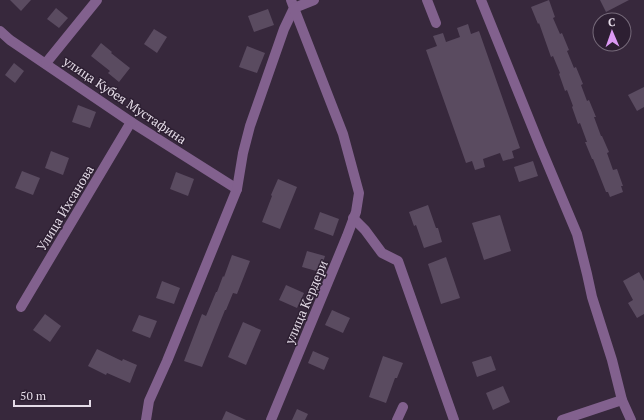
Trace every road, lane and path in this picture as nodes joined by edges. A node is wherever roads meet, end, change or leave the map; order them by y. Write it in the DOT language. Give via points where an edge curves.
graph roads {
  1 [pos="97,0"];
  2 [pos="314,0"];
  3 [pos="427,0"];
  4 [pos="481,0"];
  5 [pos="292,4"];
  6 [pos="436,23"];
  7 [pos="0,31"];
  8 [pos="46,63"];
  9 [pos="131,122"];
  10 [pos="237,189"];
  11 [pos="353,218"];
  12 [pos="21,307"];
  13 [pos="622,400"];
  14 [pos="403,407"];
  15 [pos="146,420"];
  16 [pos="271,420"];
  17 [pos="397,420"];
  18 [pos="454,420"];
  19 [pos="562,420"];
  20 [pos="631,420"];
  1 -- 8 [label="street"];
  2 -- 5 [label="street"];
  3 -- 6 [label="street"];
  4 -- 13 [label="street" via="577,234 592,297"];
  5 -- 10 [label="street" via="250,126"];
  5 -- 11 [label="street, улица Кердери" via="343,134 359,193"];
  7 -- 8 [label="street, улица Кубея Мустафина"];
  8 -- 9 [label="street, улица Кубея Мустафина"];
  9 -- 10 [label="street, улица Кубея Мустафина"];
  9 -- 12 [label="street, Улица Ихсанова"];
  10 -- 15 [label="street" via="168,361 149,401"];
  11 -- 16 [label="street, улица Кердери" via="348,236"];
  11 -- 18 [label="street" via="382,253 398,261"];
  13 -- 19 [label="street"];
  13 -- 20 [label="street"];
  14 -- 17 [label="street"];
}
